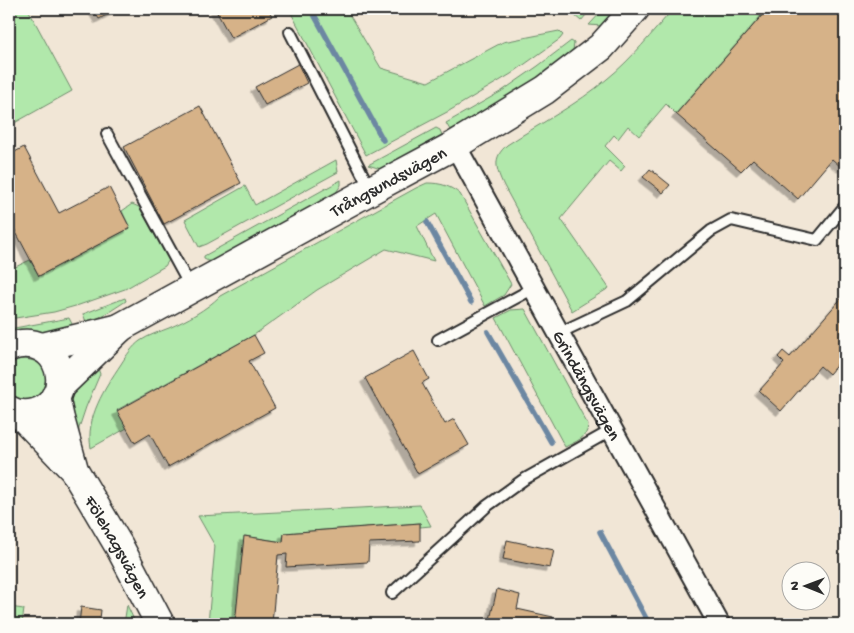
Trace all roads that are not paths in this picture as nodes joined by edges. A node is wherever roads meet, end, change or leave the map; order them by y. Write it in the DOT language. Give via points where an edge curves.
graph roads {
  1 [pos="635,9"];
  2 [pos="290,32"];
  3 [pos="107,134"];
  4 [pos="455,145"];
  5 [pos="371,190"];
  6 [pos="845,206"];
  7 [pos="191,288"];
  8 [pos="534,288"];
  9 [pos="121,327"];
  10 [pos="559,333"];
  11 [pos="438,340"];
  12 [pos="9,347"];
  13 [pos="42,347"];
  14 [pos="58,392"];
  15 [pos="12,412"];
  16 [pos="612,430"];
  17 [pos="74,470"];
  18 [pos="392,593"];
  19 [pos="160,624"];
  20 [pos="720,624"];
  1 -- 4 [label="main road, Trångsundsvägen" via="601,47 545,90"];
  2 -- 5 [label="lane"];
  3 -- 7 [label="lane"];
  4 -- 5 [label="main road, Trångsundsvägen"];
  4 -- 8 [label="street, Grindängsvägen"];
  5 -- 7 [label="main road, Trångsundsvägen"];
  6 -- 10 [label="lane" via="817,240 731,220 711,231 627,301"];
  7 -- 9 [label="main road, Trångsundsvägen"];
  8 -- 10 [label="street, Grindängsvägen"];
  8 -- 11 [label="lane"];
  9 -- 13 [label="main road, Trångsundsvägen"];
  9 -- 14 [label="main road, Trångsundsvägen"];
  10 -- 16 [label="street, Grindängsvägen"];
  12 -- 13 [label="main road" via="30,343"];
  13 -- 14 [label="main road, Fölehagsvägen" via="58,364"];
  14 -- 15 [label="main road, Trångsundsvägen" via="39,412"];
  14 -- 17 [label="main road, Fölehagsvägen" via="60,419"];
  15 -- 17 [label="main road, Fölehagsvägen"];
  16 -- 18 [label="lane" via="523,480 487,506"];
  16 -- 20 [label="street, Grindängsvägen"];
  17 -- 19 [label="main road, Fölehagsvägen"];
}
